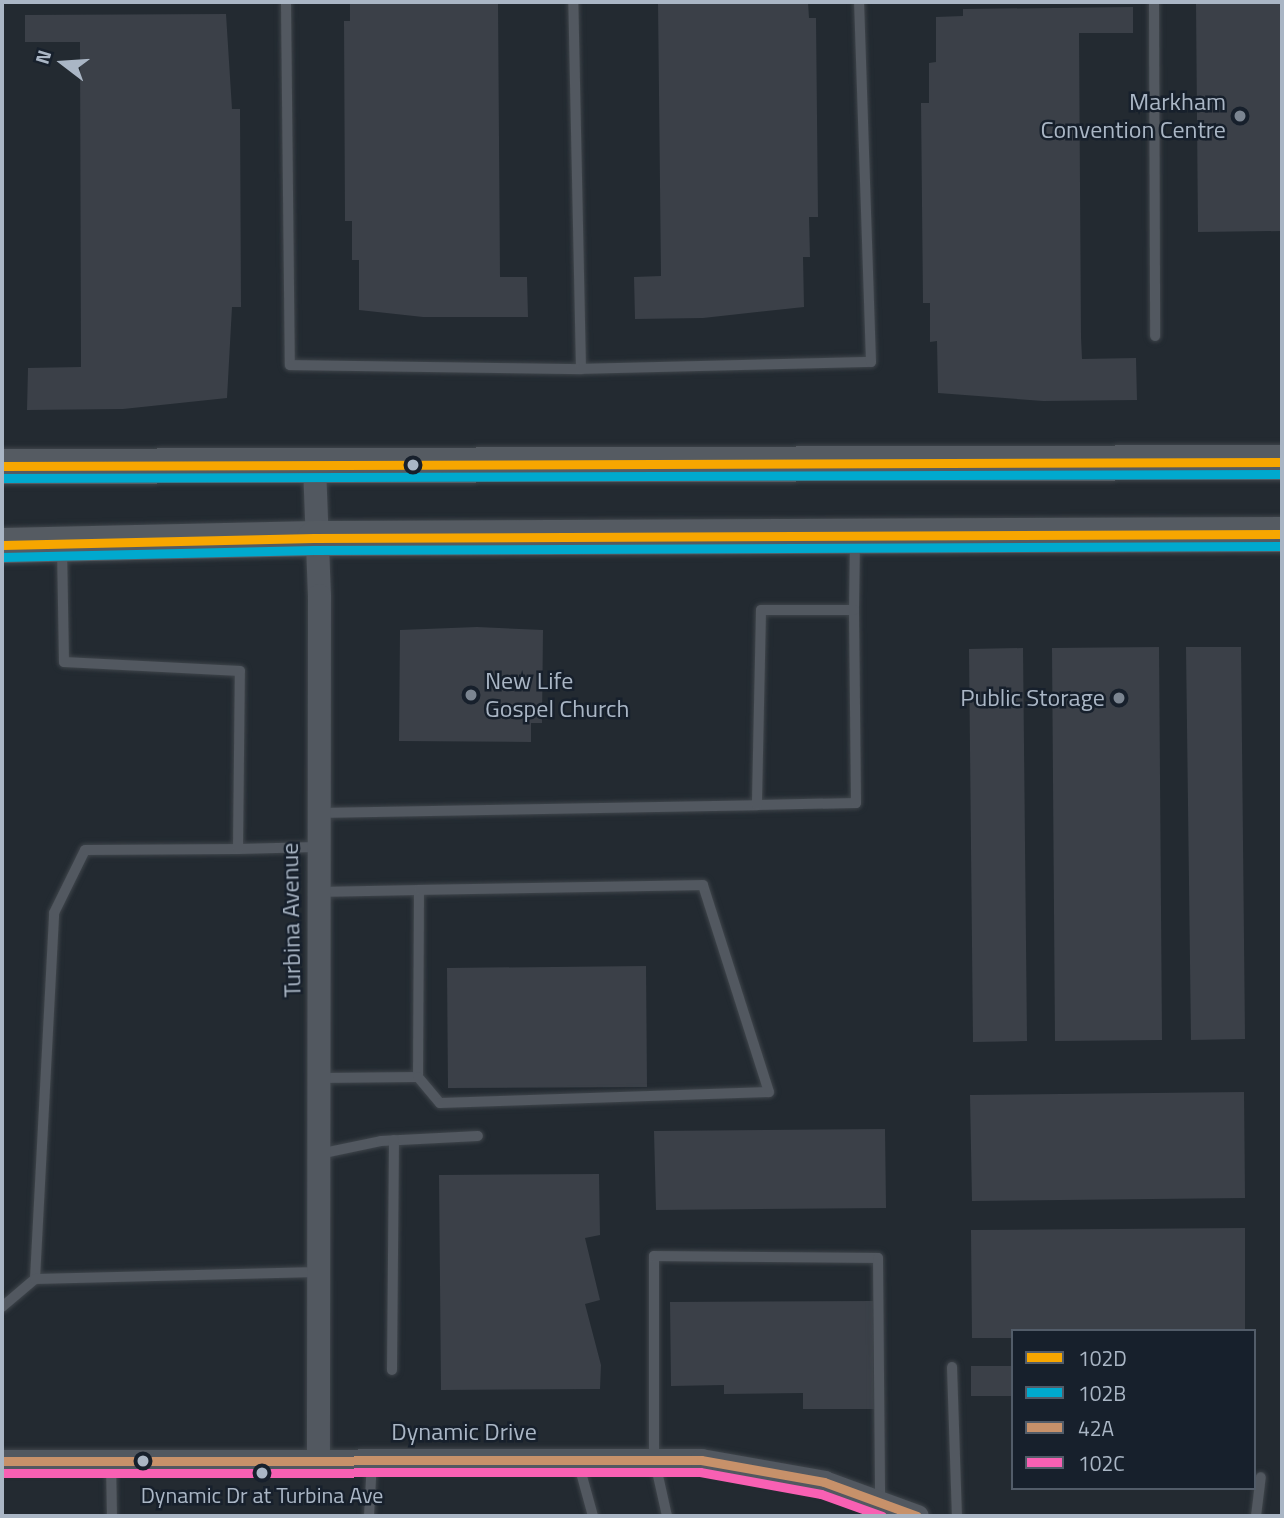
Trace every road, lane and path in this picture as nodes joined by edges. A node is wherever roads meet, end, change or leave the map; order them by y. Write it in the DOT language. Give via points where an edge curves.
graph roads {
  1 [pos="286,2"];
  2 [pos="573,2"];
  3 [pos="859,2"];
  4 [pos="1154,2"];
  5 [pos="1155,336"];
  6 [pos="581,369"];
  7 [pos="1282,462"];
  8 [pos="2,466"];
  9 [pos="314,466"];
  10 [pos="1282,534"];
  11 [pos="855,536"];
  12 [pos="314,538"];
  13 [pos="62,544"];
  14 [pos="2,545"];
  15 [pos="854,610"];
  16 [pos="757,806"];
  17 [pos="316,813"];
  18 [pos="316,847"];
  19 [pos="238,849"];
  20 [pos="419,890"];
  21 [pos="317,892"];
  22 [pos="418,1077"];
  23 [pos="319,1078"];
  24 [pos="478,1136"];
  25 [pos="394,1140"];
  26 [pos="319,1154"];
  27 [pos="318,1272"];
  28 [pos="36,1279"];
  29 [pos="2,1307"];
  30 [pos="952,1367"];
  31 [pos="392,1370"];
  32 [pos="318,1458"];
  33 [pos="372,1458"];
  34 [pos="577,1458"];
  35 [pos="654,1458"];
  36 [pos="2,1461"];
  37 [pos="111,1461"];
  38 [pos="1261,1477"];
  39 [pos="878,1510"];
  40 [pos="112,1516"];
  41 [pos="369,1516"];
  42 [pos="593,1516"];
  43 [pos="667,1516"];
  44 [pos="917,1516"];
  45 [pos="957,1516"];
  46 [pos="1256,1516"];
  1 -- 6 [label="lane" via="290,365"];
  2 -- 6 [label="lane"];
  3 -- 6 [label="lane" via="872,362"];
  4 -- 5 [label="lane"];
  7 -- 9 [label="main road"];
  8 -- 9 [label="main road"];
  9 -- 12 [label="street, Turbina Avenue"];
  10 -- 11 [label="main road"];
  11 -- 12 [label="main road"];
  11 -- 15 [label="lane"];
  12 -- 13 [label="main road"];
  12 -- 17 [label="street, Turbina Avenue" via="319,595"];
  13 -- 14 [label="main road"];
  13 -- 19 [label="lane" via="64,662 240,671"];
  15 -- 16 [label="lane" via="761,610"];
  15 -- 16 [label="lane" via="856,803"];
  16 -- 17 [label="lane"];
  17 -- 18 [label="street, Turbina Avenue"];
  18 -- 19 [label="lane"];
  18 -- 21 [label="street, Turbina Avenue"];
  19 -- 28 [label="lane" via="85,850 54,913"];
  20 -- 21 [label="lane"];
  20 -- 22 [label="lane"];
  20 -- 22 [label="lane" via="703,885 769,1092 440,1103"];
  21 -- 23 [label="street, Turbina Avenue"];
  22 -- 23 [label="lane"];
  23 -- 26 [label="street, Turbina Avenue"];
  24 -- 25 [label="lane"];
  25 -- 26 [label="lane"];
  25 -- 31 [label="lane"];
  26 -- 27 [label="street, Turbina Avenue"];
  27 -- 28 [label="lane"];
  27 -- 32 [label="street, Turbina Avenue"];
  28 -- 29 [label="lane"];
  30 -- 45 [label="lane"];
  32 -- 33 [label="street, Dynamic Drive"];
  32 -- 37 [label="street, Dynamic Drive"];
  33 -- 34 [label="street, Dynamic Drive"];
  33 -- 41 [label="lane"];
  34 -- 35 [label="street, Dynamic Drive"];
  34 -- 42 [label="lane"];
  35 -- 39 [label="street, Dynamic Drive" via="701,1460 824,1482"];
  35 -- 39 [label="lane" via="654,1256 878,1258"];
  35 -- 43 [label="lane"];
  36 -- 37 [label="street, Dynamic Drive"];
  37 -- 40 [label="lane"];
  38 -- 46 [label="lane"];
  39 -- 44 [label="street, Dynamic Drive"];
}
